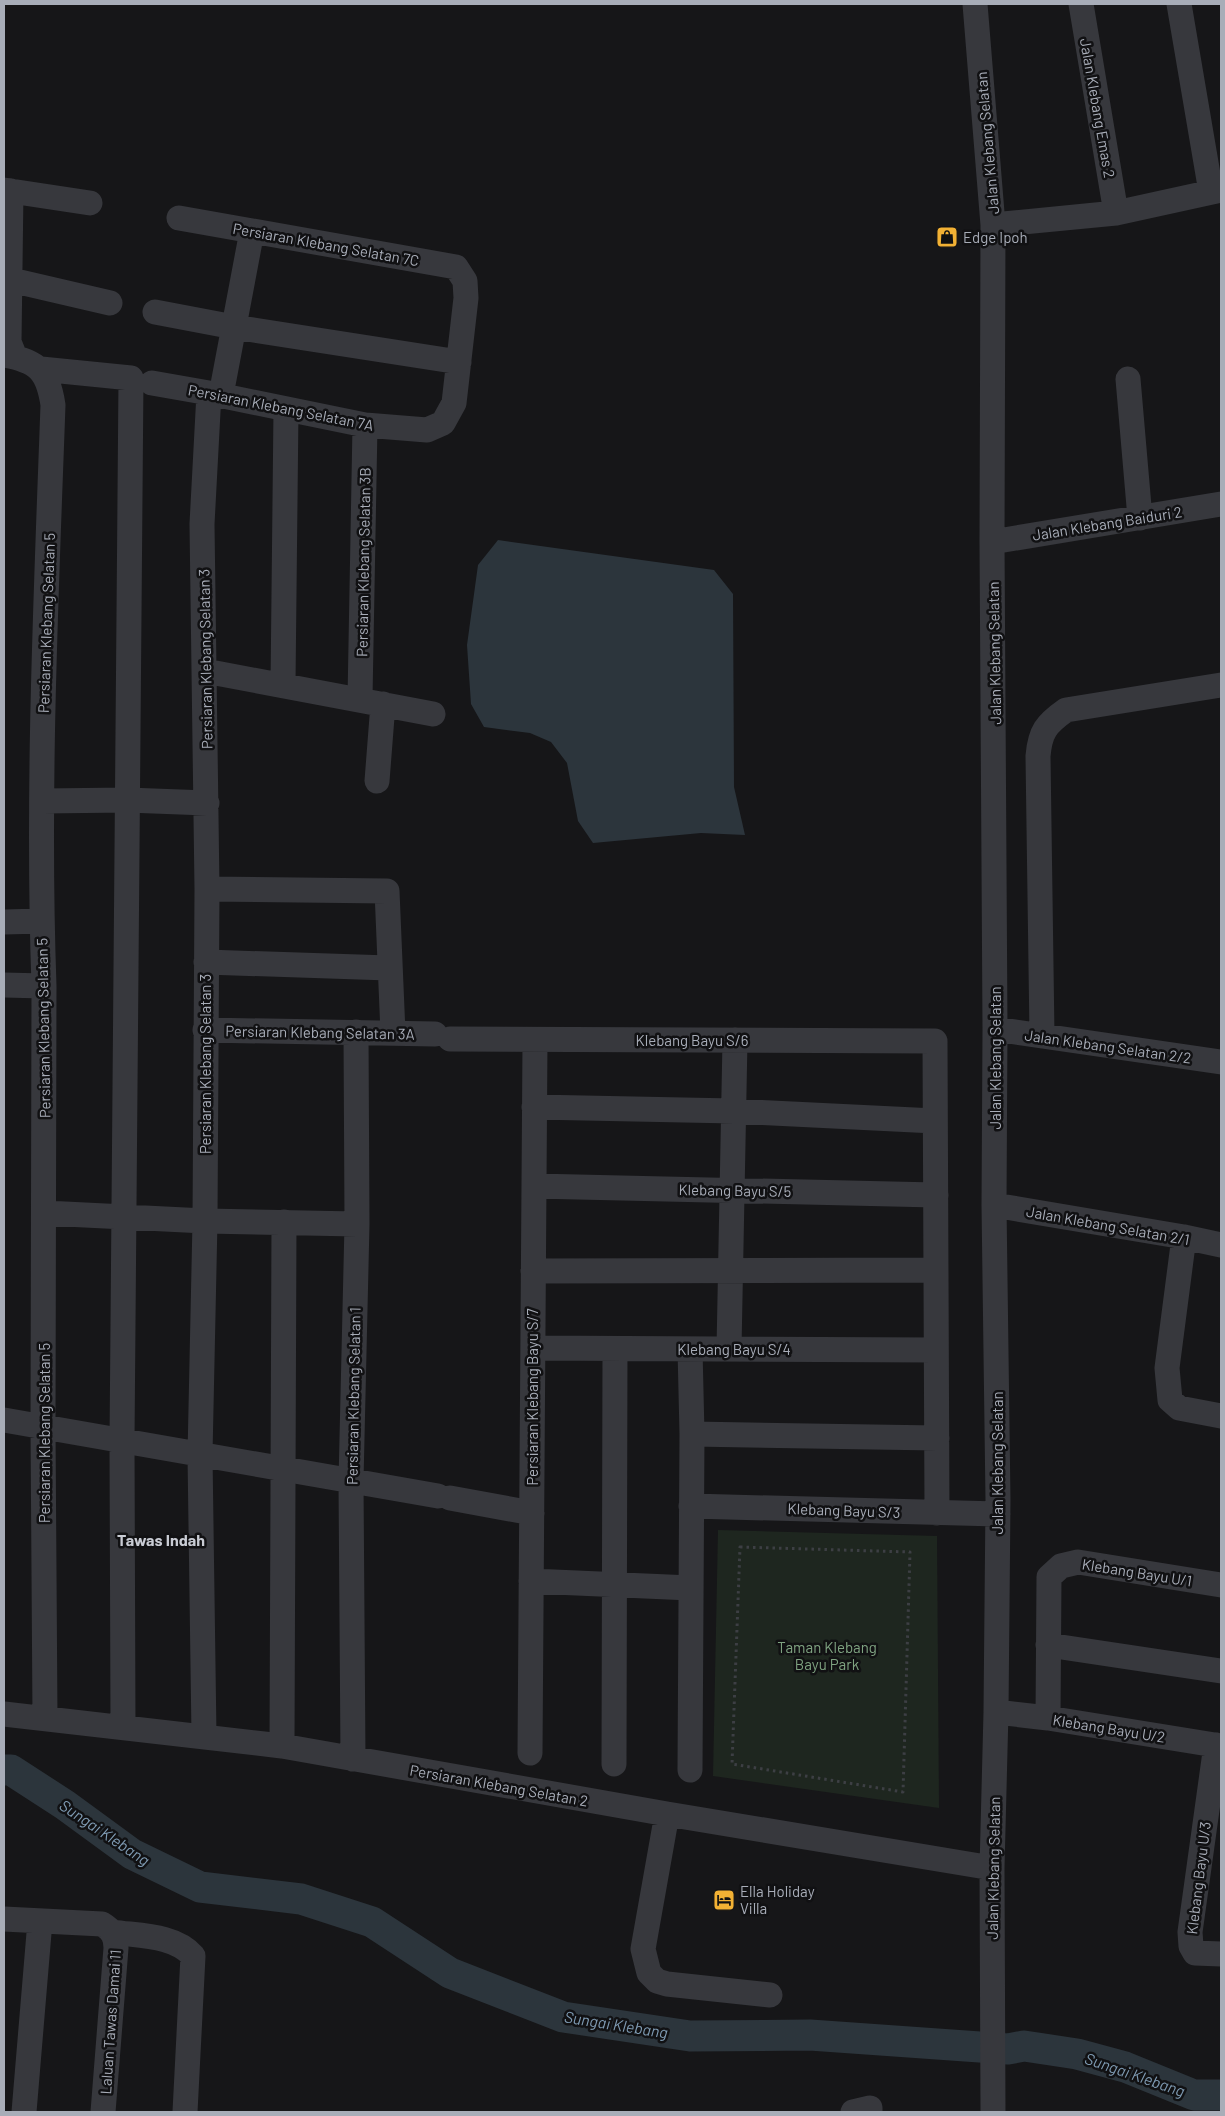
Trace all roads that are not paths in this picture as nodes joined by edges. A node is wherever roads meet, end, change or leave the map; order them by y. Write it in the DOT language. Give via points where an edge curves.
graph roads {
  1 [pos="975,4"];
  2 [pos="1081,4"];
  3 [pos="1179,4"];
  4 [pos="8,190"];
  5 [pos="1216,191"];
  6 [pos="90,203"];
  7 [pos="1116,212"];
  8 [pos="179,218"];
  9 [pos="993,225"];
  10 [pos="252,231"];
  11 [pos="10,280"];
  12 [pos="466,281"];
  13 [pos="110,303"];
  14 [pos="154,312"];
  15 [pos="234,327"];
  16 [pos="9,356"];
  17 [pos="459,362"];
  18 [pos="42,369"];
  19 [pos="1128,379"];
  20 [pos="141,380"];
  21 [pos="215,394"];
  22 [pos="286,409"];
  23 [pos="365,425"];
  24 [pos="1221,504"];
  25 [pos="1140,518"];
  26 [pos="992,542"];
  27 [pos="205,671"];
  28 [pos="283,685"];
  29 [pos="1221,685"];
  30 [pos="372,702"];
  31 [pos="433,714"];
  32 [pos="377,781"];
  33 [pos="127,800"];
  34 [pos="43,801"];
  35 [pos="207,803"];
  36 [pos="207,889"];
  37 [pos="42,921"];
  38 [pos="4,922"];
  39 [pos="206,962"];
  40 [pos="389,968"];
  41 [pos="4,985"];
  42 [pos="44,986"];
  43 [pos="995,1029"];
  44 [pos="206,1030"];
  45 [pos="356,1032"];
  46 [pos="393,1033"];
  47 [pos="443,1036"];
  48 [pos="1042,1036"];
  49 [pos="735,1040"];
  50 [pos="535,1041"];
  51 [pos="1221,1062"];
  52 [pos="534,1107"];
  53 [pos="734,1111"];
  54 [pos="935,1121"];
  55 [pos="534,1186"];
  56 [pos="732,1190"];
  57 [pos="936,1195"];
  58 [pos="994,1206"];
  59 [pos="45,1213"];
  60 [pos="125,1217"];
  61 [pos="205,1221"];
  62 [pos="284,1222"];
  63 [pos="357,1224"];
  64 [pos="1184,1237"];
  65 [pos="1221,1245"];
  66 [pos="936,1270"];
  67 [pos="533,1271"];
  68 [pos="731,1271"];
  69 [pos="532,1348"];
  70 [pos="615,1348"];
  71 [pos="690,1349"];
  72 [pos="729,1349"];
  73 [pos="936,1350"];
  74 [pos="1221,1416"];
  75 [pos="4,1420"];
  76 [pos="43,1427"];
  77 [pos="692,1434"];
  78 [pos="936,1438"];
  79 [pos="122,1442"];
  80 [pos="200,1455"];
  81 [pos="282,1469"];
  82 [pos="352,1481"];
  83 [pos="691,1506"];
  84 [pos="532,1513"];
  85 [pos="937,1513"];
  86 [pos="998,1514"];
  87 [pos="531,1581"];
  88 [pos="615,1584"];
  89 [pos="1221,1585"];
  90 [pos="691,1588"];
  91 [pos="1048,1645"];
  92 [pos="1221,1671"];
  93 [pos="996,1712"];
  94 [pos="4,1714"];
  95 [pos="45,1718"];
  96 [pos="1048,1718"];
  97 [pos="123,1726"];
  98 [pos="204,1736"];
  99 [pos="282,1746"];
  100 [pos="1219,1746"];
  101 [pos="530,1753"];
  102 [pos="353,1759"];
  103 [pos="614,1764"];
  104 [pos="690,1770"];
  105 [pos="666,1814"];
  106 [pos="992,1868"];
  107 [pos="4,1919"];
  108 [pos="40,1921"];
  109 [pos="112,1932"];
  110 [pos="1221,1954"];
  111 [pos="770,1994"];
  112 [pos="24,2112"];
  113 [pos="103,2112"];
  114 [pos="185,2112"];
  115 [pos="853,2112"];
  116 [pos="870,2112"];
  117 [pos="993,2112"];
  1 -- 9 [label="street, Jalan Klebang Selatan"];
  2 -- 7 [label="street, Jalan Klebang Emas 2"];
  3 -- 5 [label="street"];
  4 -- 6 [label="street"];
  4 -- 11 [label="street"];
  5 -- 7 [label="street"];
  7 -- 9 [label="street"];
  8 -- 10 [label="street, Persiaran Klebang Selatan 7C"];
  9 -- 26 [label="street, Jalan Klebang Selatan"];
  10 -- 12 [label="street, Persiaran Klebang Selatan 7C" via="456,267"];
  10 -- 15 [label="street, Persiaran Klebang Selatan 3"];
  11 -- 13 [label="street"];
  11 -- 16 [label="street"];
  12 -- 17 [label="street, Persiaran Klebang Selatan 7A"];
  14 -- 15 [label="street"];
  15 -- 17 [label="street"];
  15 -- 21 [label="street, Persiaran Klebang Selatan 3"];
  16 -- 18 [label="street"];
  17 -- 23 [label="street, Persiaran Klebang Selatan 7A" via="454,403 442,423 427,430"];
  18 -- 20 [label="street, Persiaran Klebang Selatan 7A"];
  18 -- 34 [label="street, Persiaran Klebang Selatan 5" via="50,386 53,405 44,659"];
  19 -- 25 [label="street"];
  20 -- 21 [label="street, Persiaran Klebang Selatan 7A"];
  20 -- 33 [label="street"];
  21 -- 22 [label="street, Persiaran Klebang Selatan 7A"];
  21 -- 27 [label="street, Persiaran Klebang Selatan 3" via="202,524"];
  22 -- 23 [label="street, Persiaran Klebang Selatan 7A"];
  22 -- 28 [label="street"];
  23 -- 30 [label="street, Persiaran Klebang Selatan 3B"];
  24 -- 25 [label="street, Jalan Klebang Baiduri 2"];
  25 -- 26 [label="street, Jalan Klebang Baiduri 2"];
  26 -- 43 [label="street, Jalan Klebang Selatan"];
  27 -- 28 [label="street"];
  27 -- 35 [label="street, Persiaran Klebang Selatan 3"];
  28 -- 30 [label="street"];
  29 -- 48 [label="street" via="1066,710 1043,730 1038,756"];
  30 -- 31 [label="street"];
  30 -- 32 [label="street, Persiaran Klebang Selatan 3B"];
  33 -- 34 [label="street"];
  33 -- 35 [label="street"];
  33 -- 60 [label="street"];
  34 -- 37 [label="street, Persiaran Klebang Selatan 5"];
  35 -- 36 [label="street, Persiaran Klebang Selatan 3"];
  36 -- 39 [label="street, Persiaran Klebang Selatan 3"];
  36 -- 40 [label="street" via="387,891"];
  37 -- 38 [label="street"];
  37 -- 42 [label="street, Persiaran Klebang Selatan 5"];
  39 -- 40 [label="street"];
  39 -- 44 [label="street, Persiaran Klebang Selatan 3"];
  40 -- 46 [label="street"];
  41 -- 42 [label="street"];
  42 -- 59 [label="street, Persiaran Klebang Selatan 5"];
  43 -- 48 [label="street, Jalan Klebang Selatan 2/2"];
  43 -- 58 [label="street, Jalan Klebang Selatan"];
  44 -- 45 [label="street, Persiaran Klebang Selatan 3A"];
  44 -- 61 [label="street, Persiaran Klebang Selatan 3"];
  45 -- 46 [label="street, Persiaran Klebang Selatan 3A"];
  45 -- 63 [label="street, Persiaran Klebang Selatan 1"];
  46 -- 47 [label="street, Persiaran Klebang Selatan 3A"];
  47 -- 50 [label="street, Klebang Bayu S/6"];
  48 -- 51 [label="street, Jalan Klebang Selatan 2/2"];
  49 -- 50 [label="street, Klebang Bayu S/6"];
  49 -- 53 [label="street"];
  49 -- 54 [label="street, Klebang Bayu S/6" via="935,1041"];
  50 -- 52 [label="street, Persiaran Klebang Bayu S/7"];
  52 -- 53 [label="street"];
  52 -- 55 [label="street, Persiaran Klebang Bayu S/7"];
  53 -- 54 [label="street"];
  53 -- 56 [label="street"];
  54 -- 57 [label="street"];
  55 -- 56 [label="street, Klebang Bayu S/5"];
  55 -- 67 [label="street, Persiaran Klebang Bayu S/7"];
  56 -- 57 [label="street, Klebang Bayu S/5"];
  56 -- 68 [label="street"];
  57 -- 66 [label="street"];
  58 -- 64 [label="street, Jalan Klebang Selatan 2/1"];
  58 -- 86 [label="street, Jalan Klebang Selatan"];
  59 -- 60 [label="street"];
  59 -- 76 [label="street, Persiaran Klebang Selatan 5"];
  60 -- 61 [label="street"];
  60 -- 79 [label="street"];
  61 -- 62 [label="street"];
  61 -- 80 [label="street, Persiaran Klebang Selatan 3"];
  62 -- 63 [label="street"];
  62 -- 81 [label="street"];
  63 -- 82 [label="street, Persiaran Klebang Selatan 1"];
  64 -- 65 [label="street, Jalan Klebang Selatan 2/1"];
  64 -- 74 [label="street" via="1167,1368 1170,1400 1179,1408"];
  66 -- 68 [label="street"];
  66 -- 73 [label="street"];
  67 -- 68 [label="street"];
  67 -- 69 [label="street, Persiaran Klebang Bayu S/7"];
  68 -- 72 [label="street"];
  69 -- 70 [label="street, Klebang Bayu S/4"];
  69 -- 84 [label="street, Persiaran Klebang Bayu S/7"];
  70 -- 71 [label="street, Klebang Bayu S/4"];
  70 -- 88 [label="street"];
  71 -- 72 [label="street, Klebang Bayu S/4"];
  71 -- 77 [label="street"];
  72 -- 73 [label="street, Klebang Bayu S/4"];
  73 -- 78 [label="street"];
  75 -- 76 [label="street"];
  76 -- 79 [label="street"];
  76 -- 95 [label="street, Persiaran Klebang Selatan 5"];
  77 -- 78 [label="street"];
  77 -- 83 [label="street"];
  78 -- 85 [label="street"];
  79 -- 80 [label="street"];
  79 -- 97 [label="street"];
  80 -- 81 [label="street"];
  80 -- 98 [label="street, Persiaran Klebang Selatan 3"];
  81 -- 82 [label="street"];
  81 -- 99 [label="street"];
  82 -- 84 [label="street"];
  82 -- 102 [label="street, Persiaran Klebang Selatan 1"];
  83 -- 85 [label="street, Klebang Bayu S/3"];
  83 -- 90 [label="street"];
  84 -- 87 [label="street, Persiaran Klebang Bayu S/7"];
  85 -- 86 [label="street, Klebang Bayu S/3"];
  86 -- 93 [label="street, Jalan Klebang Selatan"];
  87 -- 88 [label="street"];
  87 -- 101 [label="street, Persiaran Klebang Bayu S/7"];
  88 -- 90 [label="street"];
  88 -- 103 [label="street"];
  89 -- 91 [label="street, Klebang Bayu U/1" via="1078,1562 1061,1566 1049,1577"];
  90 -- 104 [label="street"];
  91 -- 92 [label="street"];
  91 -- 96 [label="street, Klebang Bayu U/1"];
  93 -- 96 [label="street, Klebang Bayu U/2"];
  93 -- 106 [label="street, Jalan Klebang Selatan"];
  94 -- 95 [label="street, Persiaran Klebang Selatan 2"];
  95 -- 97 [label="street, Persiaran Klebang Selatan 2"];
  96 -- 100 [label="street, Klebang Bayu U/2"];
  97 -- 98 [label="street, Persiaran Klebang Selatan 2"];
  98 -- 99 [label="street, Persiaran Klebang Selatan 2"];
  99 -- 102 [label="street, Persiaran Klebang Selatan 2"];
  100 -- 110 [label="street, Klebang Bayu U/3" via="1190,1946 1195,1953"];
  102 -- 105 [label="street, Persiaran Klebang Selatan 2"];
  105 -- 106 [label="street, Persiaran Klebang Selatan 2"];
  105 -- 111 [label="street" via="643,1949 649,1973 657,1981 667,1984"];
  106 -- 117 [label="street, Jalan Klebang Selatan"];
  107 -- 108 [label="street"];
  108 -- 109 [label="street" via="102,1924"];
  108 -- 112 [label="street"];
  109 -- 113 [label="street, Laluan Tawas Damai 11" via="116,1948"];
  109 -- 114 [label="street" via="166,1940 187,1948 193,1956"];
  115 -- 116 [label="street" via="870,2108"];
}
